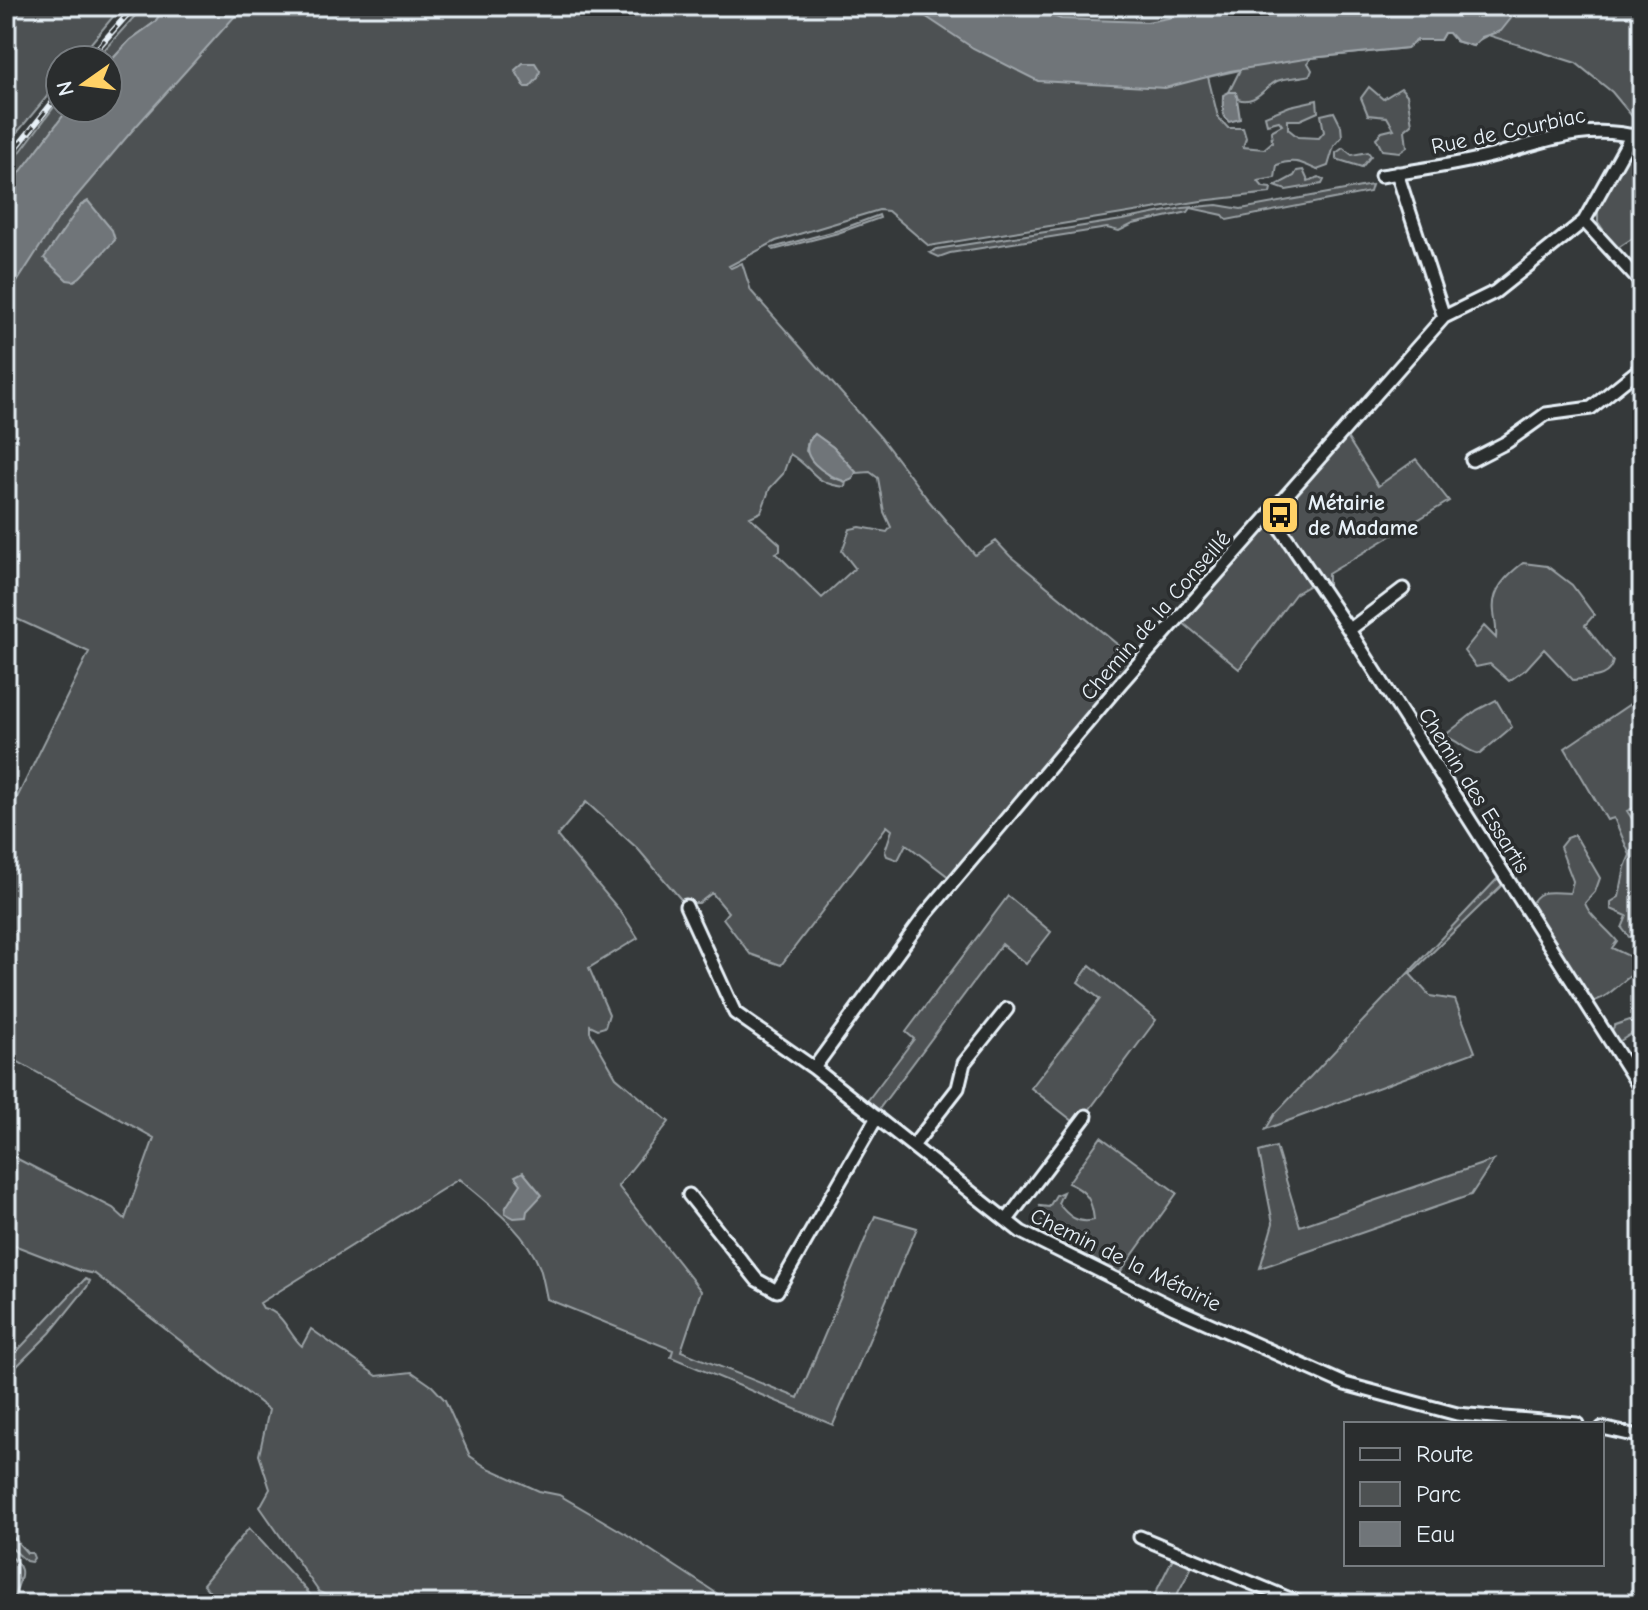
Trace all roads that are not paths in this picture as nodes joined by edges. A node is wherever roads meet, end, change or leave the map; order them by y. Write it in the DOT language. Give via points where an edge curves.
graph roads {
  1 [pos="1637,137"];
  2 [pos="1397,173"];
  3 [pos="1381,176"];
  4 [pos="1584,221"];
  5 [pos="1642,284"];
  6 [pos="1444,317"];
  7 [pos="1642,367"];
  8 [pos="1472,460"];
  9 [pos="1270,513"];
  10 [pos="1403,589"];
  11 [pos="1349,630"];
  12 [pos="686,906"];
  13 [pos="1007,1009"];
  14 [pos="814,1068"];
  15 [pos="1642,1091"];
  16 [pos="1086,1116"];
  17 [pos="877,1117"];
  18 [pos="913,1146"];
  19 [pos="689,1195"];
  20 [pos="1007,1220"];
  21 [pos="1553,1422"];
  22 [pos="1604,1428"];
  23 [pos="1642,1437"];
  24 [pos="1140,1537"];
  25 [pos="1302,1604"];
  1 -- 2 [label="street, Rue de Courbiac" via="1601,131 1545,139 1492,156"];
  1 -- 4 [label="street"];
  2 -- 3 [label="street, Rue de Courbiac"];
  2 -- 6 [label="street"];
  4 -- 5 [label="street"];
  4 -- 6 [label="street" via="1495,292"];
  6 -- 9 [label="street, Chemin de la Conseillé"];
  7 -- 8 [label="street" via="1591,408 1546,414"];
  9 -- 11 [label="street, Chemin des Essartis"];
  9 -- 14 [label="street, Chemin de la Conseillé" via="926,914"];
  10 -- 11 [label="street"];
  11 -- 15 [label="street, Chemin des Essartis"];
  12 -- 14 [label="street, Chemin de la Métairie" via="735,1013"];
  13 -- 18 [label="street" via="964,1063 958,1088"];
  14 -- 17 [label="street, Chemin de la Métairie"];
  16 -- 20 [label="street"];
  17 -- 18 [label="street, Chemin de la Métairie"];
  17 -- 19 [label="street" via="777,1291 757,1280"];
  18 -- 20 [label="street, Chemin de la Métairie"];
  20 -- 21 [label="street, Chemin de la Métairie" via="1021,1232 1174,1308 1345,1384 1457,1414"];
  22 -- 23 [label="street"];
  24 -- 25 [label="street"];
}
